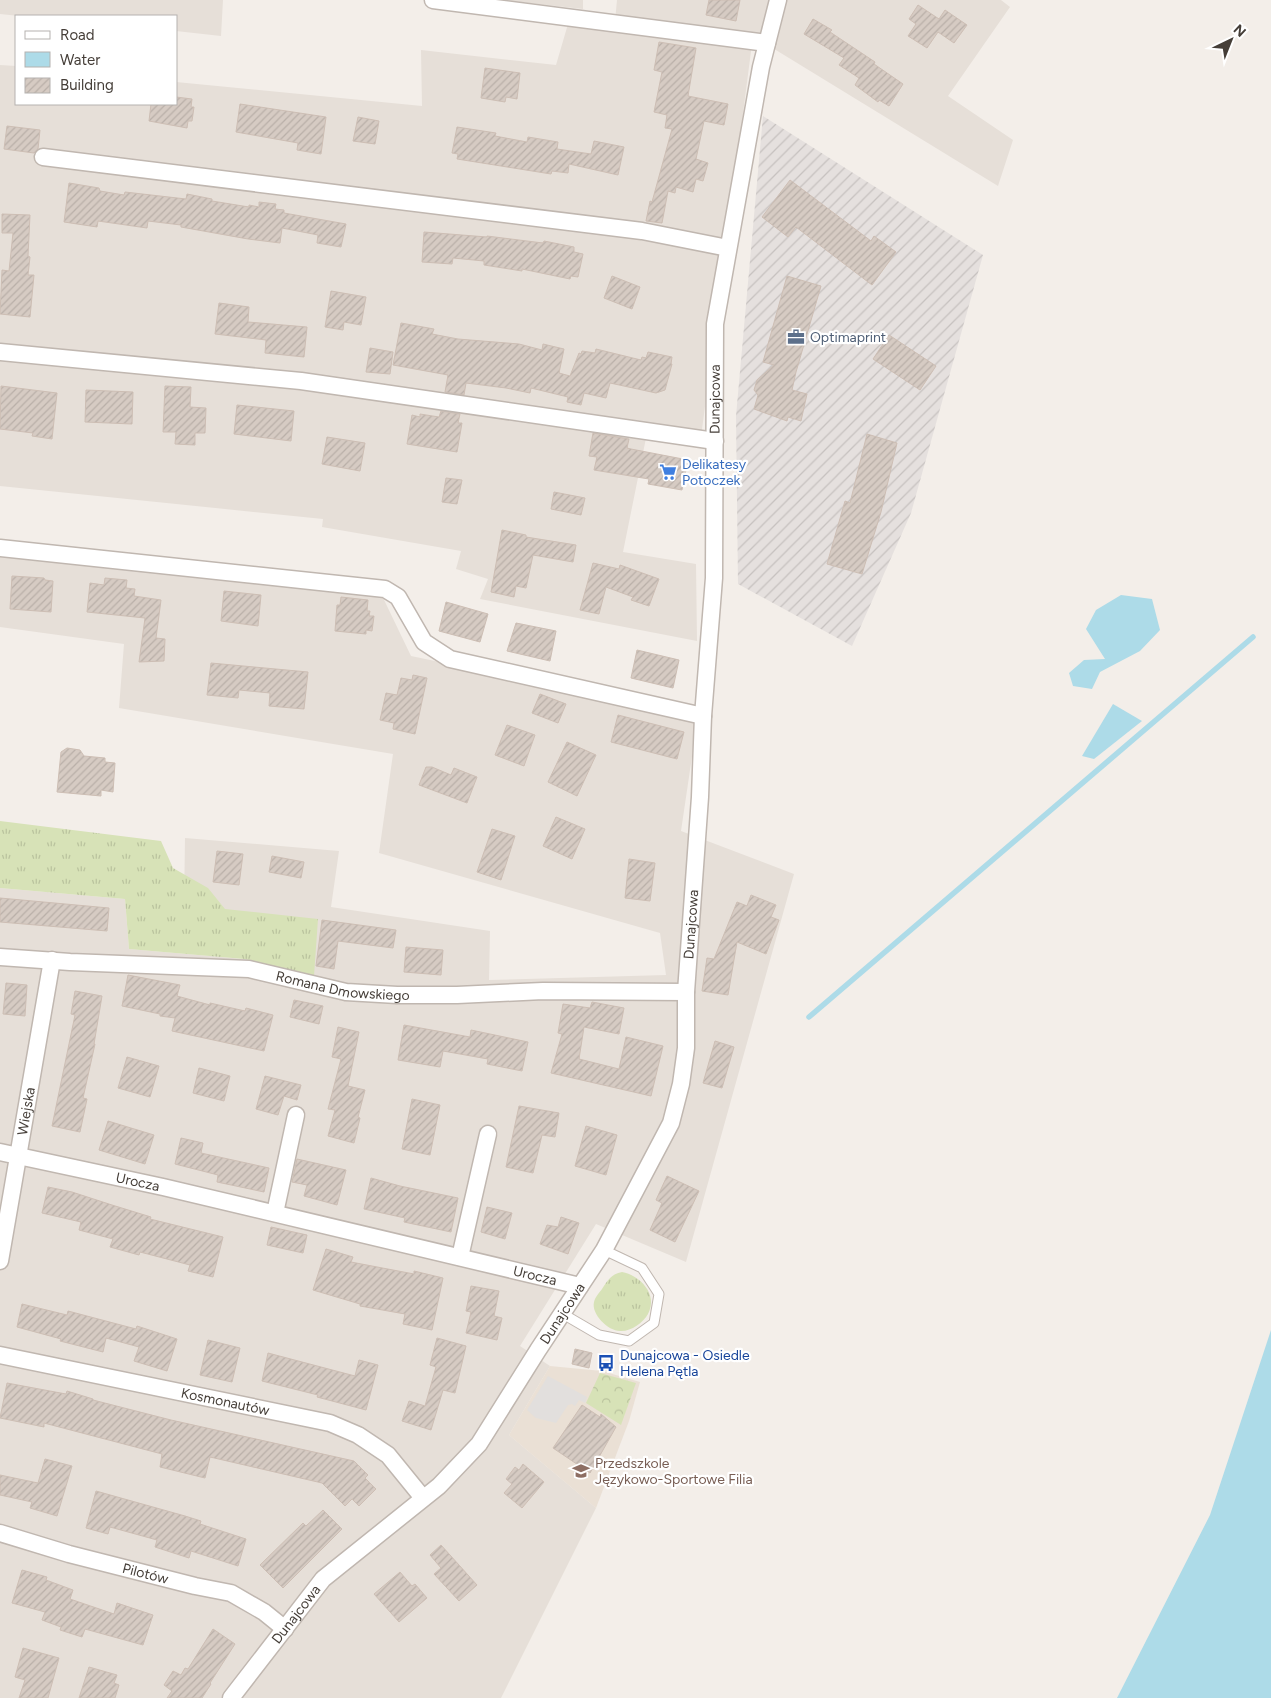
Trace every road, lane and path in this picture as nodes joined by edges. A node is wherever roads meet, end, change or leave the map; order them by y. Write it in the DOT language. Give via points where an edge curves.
graph roads {
  1 [pos="433,0"];
  2 [pos="778,0"];
  3 [pos="767,43"];
  4 [pos="43,157"];
  5 [pos="728,248"];
  6 [pos="0,352"];
  7 [pos="714,441"];
  8 [pos="0,548"];
  9 [pos="703,716"];
  10 [pos="0,956"];
  11 [pos="52,960"];
  12 [pos="686,992"];
  13 [pos="296,1115"];
  14 [pos="488,1134"];
  15 [pos="0,1152"];
  16 [pos="19,1157"];
  17 [pos="275,1213"];
  18 [pos="604,1250"];
  19 [pos="460,1257"];
  20 [pos="0,1261"];
  21 [pos="580,1286"];
  22 [pos="563,1314"];
  23 [pos="0,1355"];
  24 [pos="423,1498"];
  25 [pos="0,1533"];
  26 [pos="285,1629"];
  27 [pos="232,1698"];
  1 -- 3 [label="street"];
  2 -- 3 [label="street, Dunajcowa"];
  3 -- 5 [label="street, Dunajcowa"];
  4 -- 5 [label="street" via="642,231"];
  5 -- 7 [label="street, Dunajcowa" via="715,324"];
  6 -- 7 [label="street" via="301,381"];
  7 -- 9 [label="street, Dunajcowa" via="714,578"];
  8 -- 9 [label="street" via="385,588 398,597 424,642 450,659"];
  9 -- 12 [label="street, Dunajcowa"];
  10 -- 11 [label="street, Romana Dmowskiego"];
  11 -- 12 [label="street, Romana Dmowskiego" via="249,969 346,992 397,995 543,990"];
  11 -- 16 [label="street, Wiejska"];
  12 -- 18 [label="street, Dunajcowa" via="686,1048 671,1123"];
  13 -- 17 [label="street"];
  14 -- 19 [label="street"];
  15 -- 16 [label="street, Urocza"];
  16 -- 17 [label="street, Urocza"];
  16 -- 20 [label="street, Wiejska"];
  17 -- 19 [label="street, Urocza"];
  18 -- 21 [label="street, Dunajcowa"];
  18 -- 22 [label="lane" via="642,1268 659,1294 654,1324 629,1341 599,1335"];
  19 -- 21 [label="street, Urocza"];
  21 -- 22 [label="street, Dunajcowa"];
  22 -- 24 [label="street, Dunajcowa" via="479,1444"];
  23 -- 24 [label="street, Kosmonautów" via="330,1423 358,1435 388,1455"];
  24 -- 26 [label="street, Dunajcowa" via="323,1579"];
  25 -- 26 [label="street, Pilotów" via="69,1554 231,1593"];
  26 -- 27 [label="street, Dunajcowa"];
}
